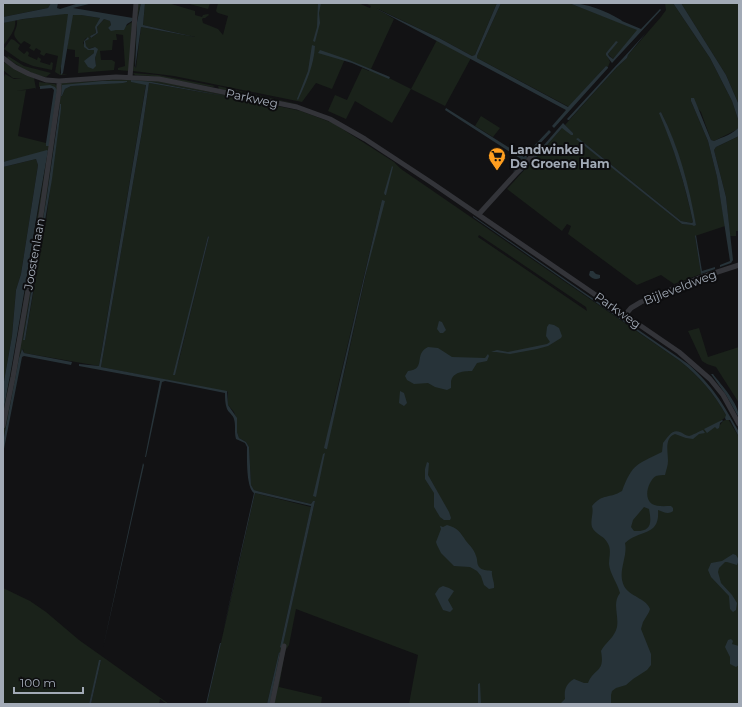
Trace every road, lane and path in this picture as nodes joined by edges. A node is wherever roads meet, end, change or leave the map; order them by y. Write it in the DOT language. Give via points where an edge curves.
graph roads {
  1 [pos="136,3"];
  2 [pos="3,58"];
  3 [pos="130,77"];
  4 [pos="59,81"];
  5 [pos="532,156"];
  6 [pos="479,214"];
  7 [pos="739,265"];
  8 [pos="625,315"];
  9 [pos="739,424"];
  10 [pos="3,426"];
  11 [pos="284,646"];
  12 [pos="272,704"];
  1 -- 3 [label="street"];
  2 -- 4 [label="street, Parkweg" via="29,74"];
  3 -- 4 [label="street, Parkweg"];
  3 -- 6 [label="street, Parkweg" via="159,79 318,114 365,139"];
  4 -- 10 [label="street, Joostenlaan" via="46,184"];
  5 -- 6 [label="street"];
  6 -- 8 [label="street, Parkweg"];
  7 -- 8 [label="street, Bijleveldweg" via="641,302"];
  8 -- 9 [label="street, Parkweg" via="679,352 710,379 723,395"];
  11 -- 12 [label="street"];
}
